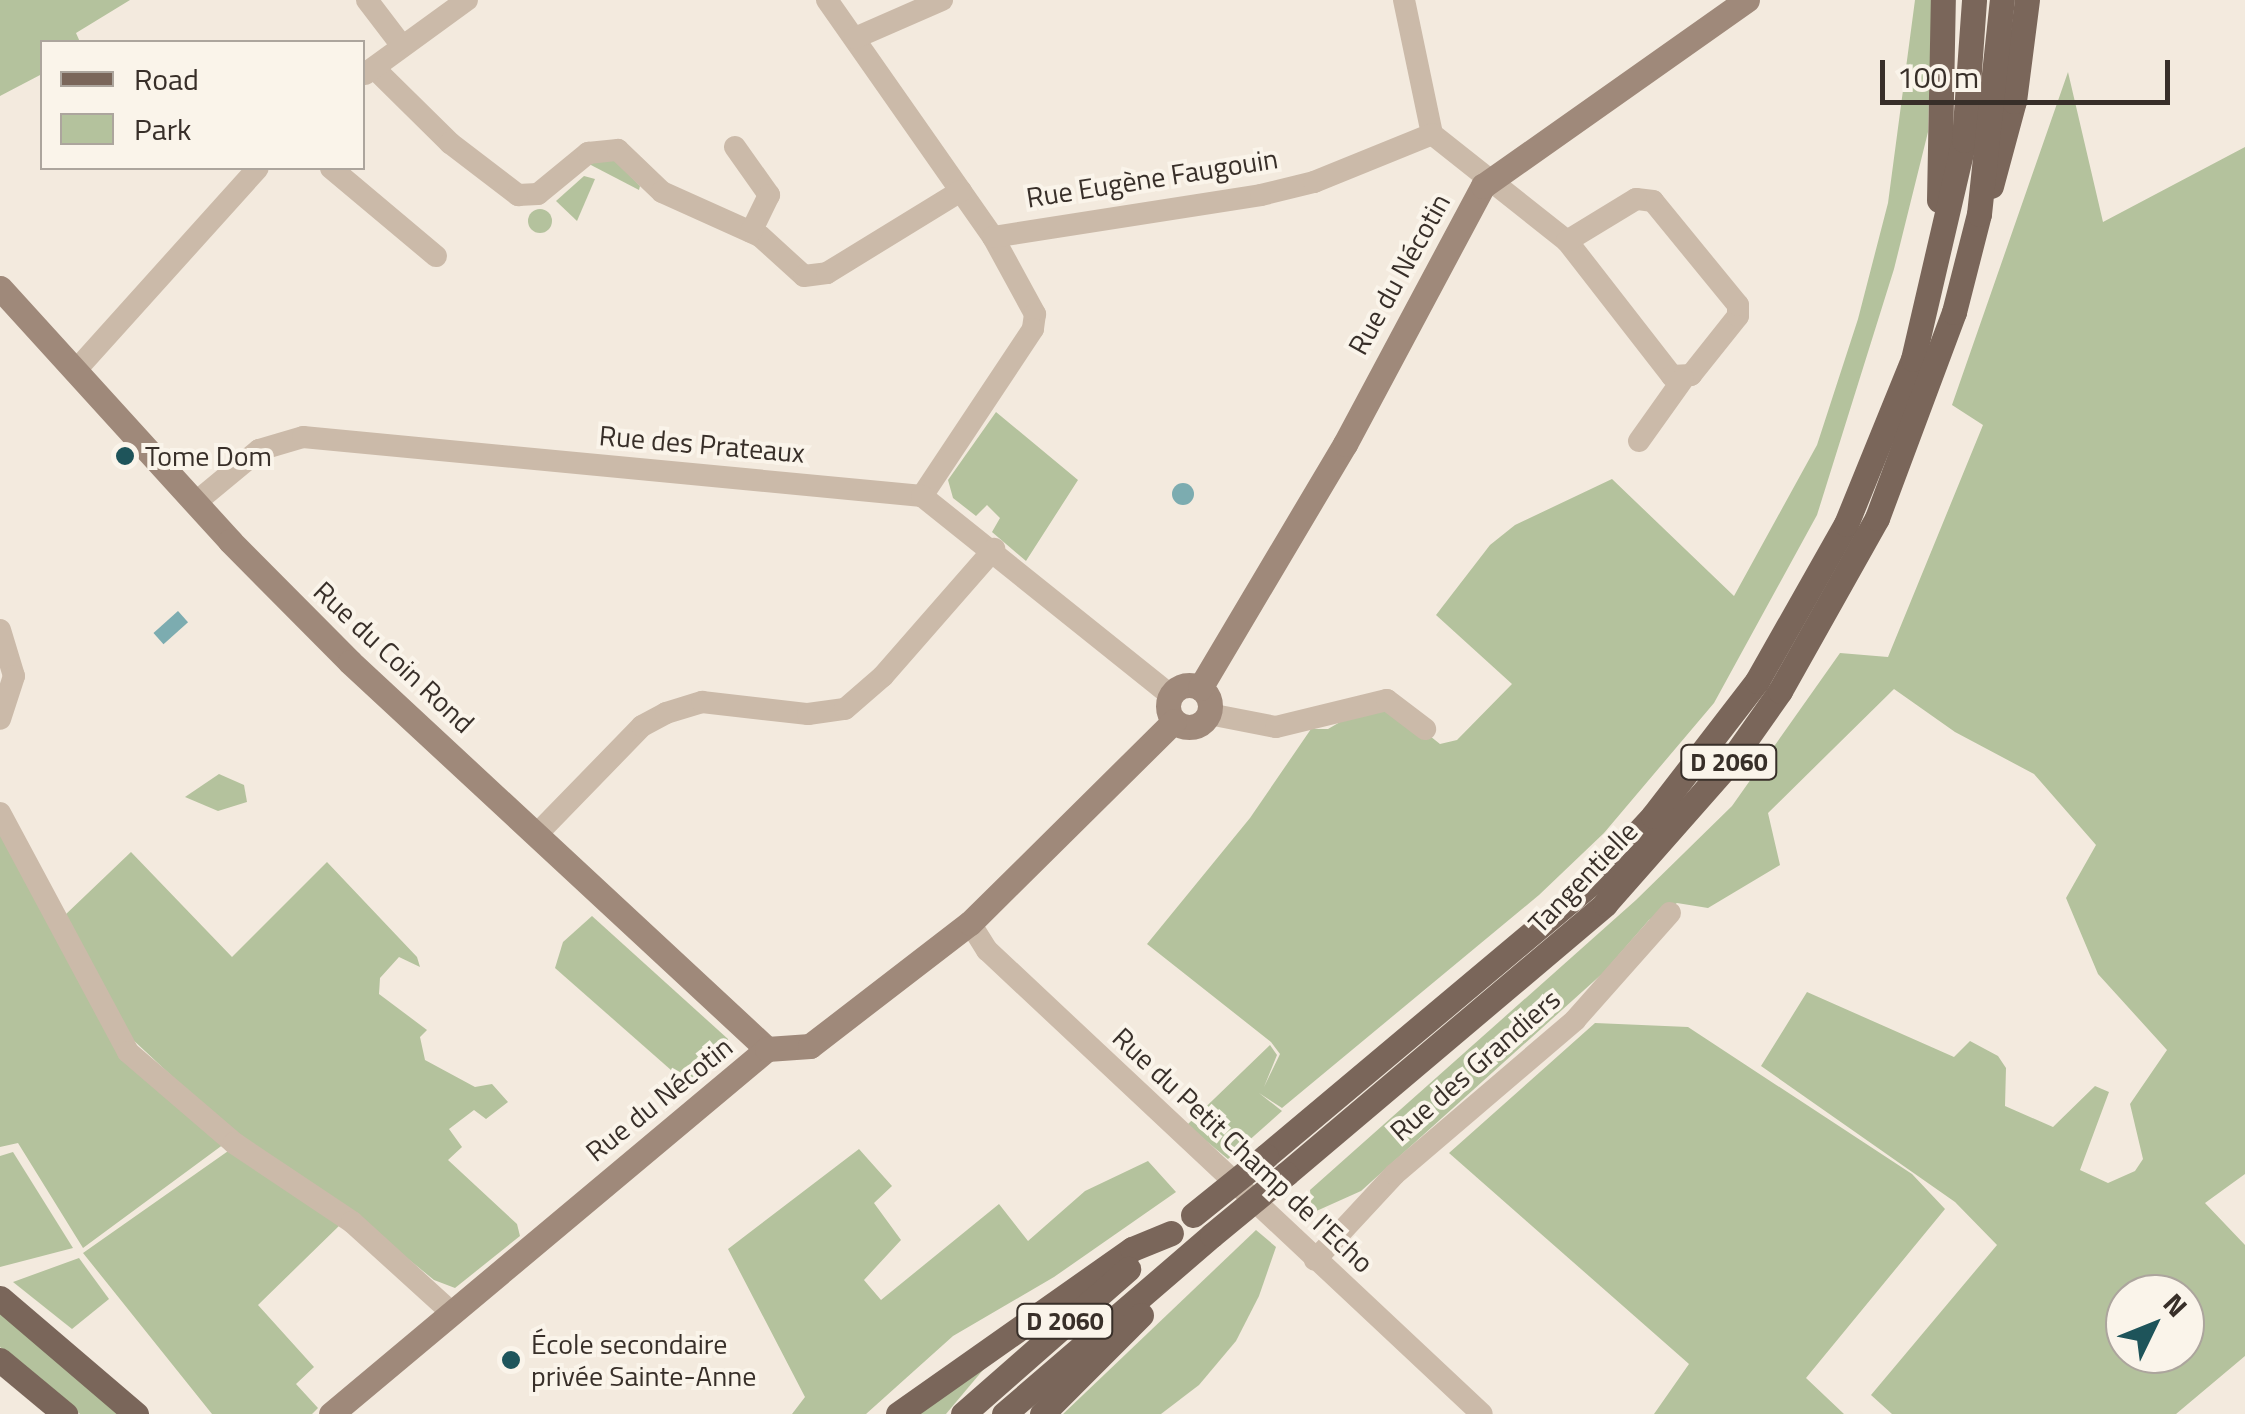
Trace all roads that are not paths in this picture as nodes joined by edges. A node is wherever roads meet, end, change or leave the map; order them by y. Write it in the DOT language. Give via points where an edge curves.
graph roads {
  1 [pos="367,0"];
  2 [pos="467,0"];
  3 [pos="827,0"];
  4 [pos="942,0"];
  5 [pos="1404,0"];
  6 [pos="1746,0"];
  7 [pos="1943,0"];
  8 [pos="1974,0"];
  9 [pos="2002,0"];
  10 [pos="2027,0"];
  11 [pos="855,38"];
  12 [pos="402,46"];
  13 [pos="368,72"];
  14 [pos="1432,134"];
  15 [pos="734,147"];
  16 [pos="256,170"];
  17 [pos="333,170"];
  18 [pos="1488,180"];
  19 [pos="961,191"];
  20 [pos="1980,214"];
  21 [pos="751,232"];
  22 [pos="993,236"];
  23 [pos="1567,242"];
  24 [pos="436,256"];
  25 [pos="0,288"];
  26 [pos="1934,290"];
  27 [pos="76,368"];
  28 [pos="1683,379"];
  29 [pos="1639,441"];
  30 [pos="922,496"];
  31 [pos="196,503"];
  32 [pos="994,548"];
  33 [pos="0,630"];
  34 [pos="1206,681"];
  35 [pos="1167,708"];
  36 [pos="1214,716"];
  37 [pos="0,719"];
  38 [pos="1425,728"];
  39 [pos="0,813"];
  40 [pos="538,833"];
  41 [pos="1670,913"];
  42 [pos="970,924"];
  43 [pos="767,1049"];
  44 [pos="1171,1234"];
  45 [pos="1216,1240"];
  46 [pos="1315,1260"];
  47 [pos="0,1298"];
  48 [pos="451,1312"];
  49 [pos="0,1360"];
  50 [pos="65,1414"];
  51 [pos="136,1414"];
  52 [pos="331,1414"];
  53 [pos="898,1414"];
  54 [pos="963,1414"];
  55 [pos="1004,1414"];
  56 [pos="1042,1414"];
  57 [pos="1482,1414"];
  1 -- 12 [label="street"];
  2 -- 12 [label="street"];
  3 -- 11 [label="street"];
  4 -- 11 [label="street"];
  5 -- 14 [label="street"];
  6 -- 18 [label="street, Rue du Nécotin"];
  7 -- 26 [label="main road"];
  8 -- 26 [label="main road, Tangentielle / D 2060" via="1964,140"];
  9 -- 20 [label="main road, D 2060"];
  10 -- 20 [label="main road" via="2002,160"];
  11 -- 19 [label="street"];
  12 -- 13 [label="street"];
  13 -- 21 [label="street" via="518,194 538,194 588,153 607,147 662,192"];
  14 -- 18 [label="street"];
  14 -- 22 [label="street, Rue Eugène Faugouin" via="1314,182 1261,195"];
  15 -- 21 [label="street" via="769,194"];
  16 -- 27 [label="street"];
  17 -- 24 [label="street"];
  18 -- 23 [label="street"];
  18 -- 34 [label="street, Rue du Nécotin"];
  19 -- 21 [label="street" via="818,276 796,272"];
  19 -- 22 [label="street"];
  20 -- 45 [label="main road, Tangentielle / D 2060, bridge" via="1919,418 1877,518 1816,632 1730,762 1605,904"];
  22 -- 30 [label="street" via="1030,300 1034,330"];
  23 -- 28 [label="street" via="1672,376"];
  23 -- 28 [label="street" via="1636,199 1658,204 1739,310"];
  25 -- 27 [label="street, Rue du Coin Rond"];
  26 -- 44 [label="main road, Tangentielle / D 2060, bridge" via="1884,442 1846,524 1757,681 1708,748 1591,882"];
  27 -- 31 [label="street, Rue du Coin Rond"];
  28 -- 29 [label="street"];
  30 -- 31 [label="street, Rue des Prateaux" via="303,437 259,450"];
  30 -- 32 [label="street"];
  31 -- 40 [label="street, Rue du Coin Rond" via="350,662"];
  32 -- 35 [label="street"];
  32 -- 40 [label="street" via="883,676 844,708 808,714 702,702 666,712 642,726"];
  33 -- 37 [label="street" via="14,676"];
  34 -- 35 [label="street" via="1180,686"];
  34 -- 36 [label="street"];
  35 -- 36 [label="street" via="1192,727"];
  35 -- 42 [label="street, Rue du Nécotin"];
  36 -- 38 [label="street" via="1305,725 1372,699 1387,700"];
  39 -- 48 [label="street" via="128,1052 234,1143 352,1222"];
  40 -- 43 [label="street, Rue du Coin Rond"];
  41 -- 46 [label="street, Rue des Grandiers" via="1576,1020 1394,1174"];
  42 -- 43 [label="street, Rue du Nécotin" via="810,1046"];
  42 -- 46 [label="street, Rue du Petit Champ de l'Echo" via="987,950"];
  43 -- 48 [label="street, Rue du Nécotin"];
  44 -- 53 [label="main road" via="1132,1249"];
  44 -- 54 [label="main road, D 2060"];
  45 -- 55 [label="main road, Tangentielle / D 2060"];
  45 -- 56 [label="main road"];
  46 -- 57 [label="street, Rue du Petit Champ de l'Echo"];
  47 -- 51 [label="main road"];
  48 -- 52 [label="street, Rue du Nécotin"];
  49 -- 50 [label="main road"];
}
